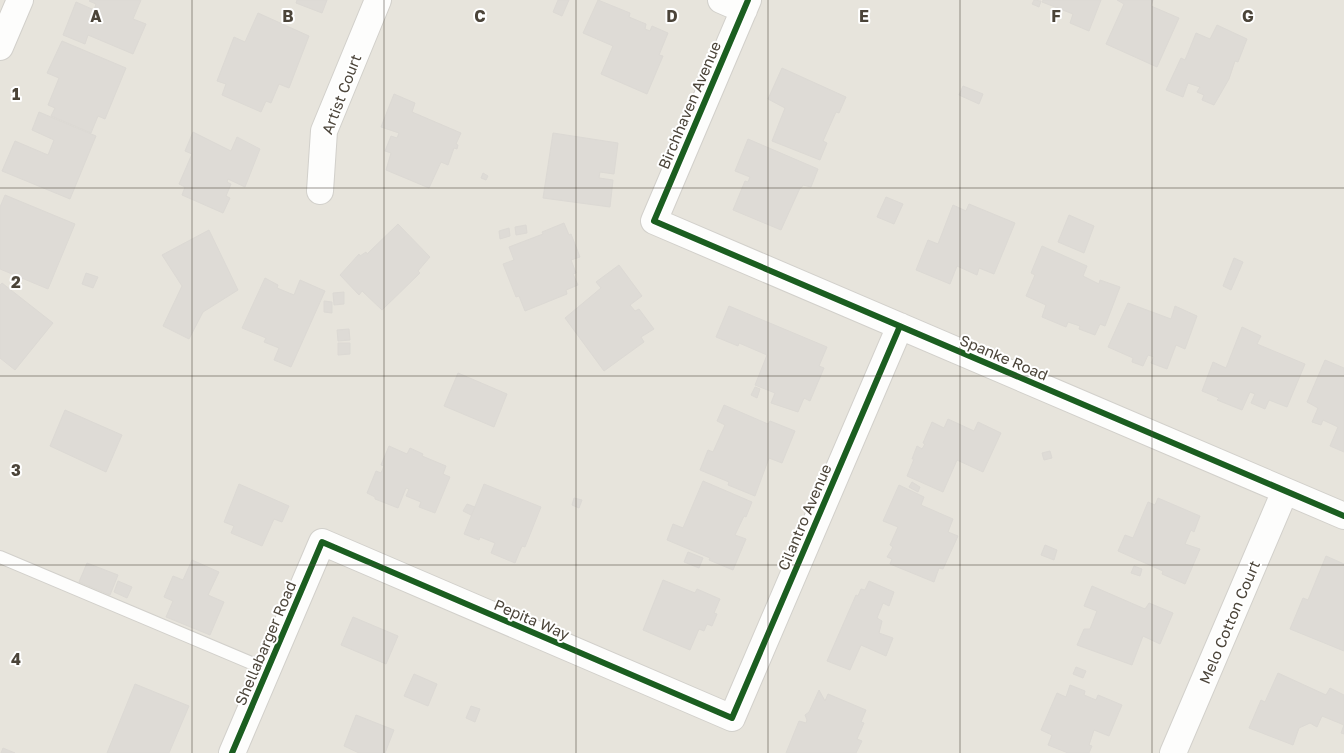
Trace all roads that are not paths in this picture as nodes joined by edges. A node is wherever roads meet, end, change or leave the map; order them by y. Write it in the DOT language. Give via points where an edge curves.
graph roads {
  1 [pos="20,0"];
  2 [pos="378,0"];
  3 [pos="738,3"];
  4 [pos="0,47"];
  5 [pos="320,191"];
  6 [pos="654,221"];
  7 [pos="900,326"];
  8 [pos="1285,491"];
  9 [pos="1344,516"];
  10 [pos="322,542"];
  11 [pos="0,557"];
  12 [pos="268,670"];
  13 [pos="732,718"];
  14 [pos="232,753"];
  15 [pos="1173,753"];
  1 -- 4 [label="street"];
  2 -- 5 [label="street, Artist Court" via="324,131"];
  3 -- 6 [label="street, Birchhaven Avenue"];
  6 -- 7 [label="street, Spanke Road"];
  7 -- 8 [label="street, Spanke Road"];
  7 -- 13 [label="street, Cilantro Avenue"];
  8 -- 9 [label="street, Spanke Road"];
  8 -- 15 [label="street, Melo Cotton Court"];
  10 -- 12 [label="street, Shellabarger Road"];
  10 -- 13 [label="street, Pepita Way"];
  11 -- 12 [label="lane"];
  12 -- 14 [label="street, Shellabarger Road"];
}
